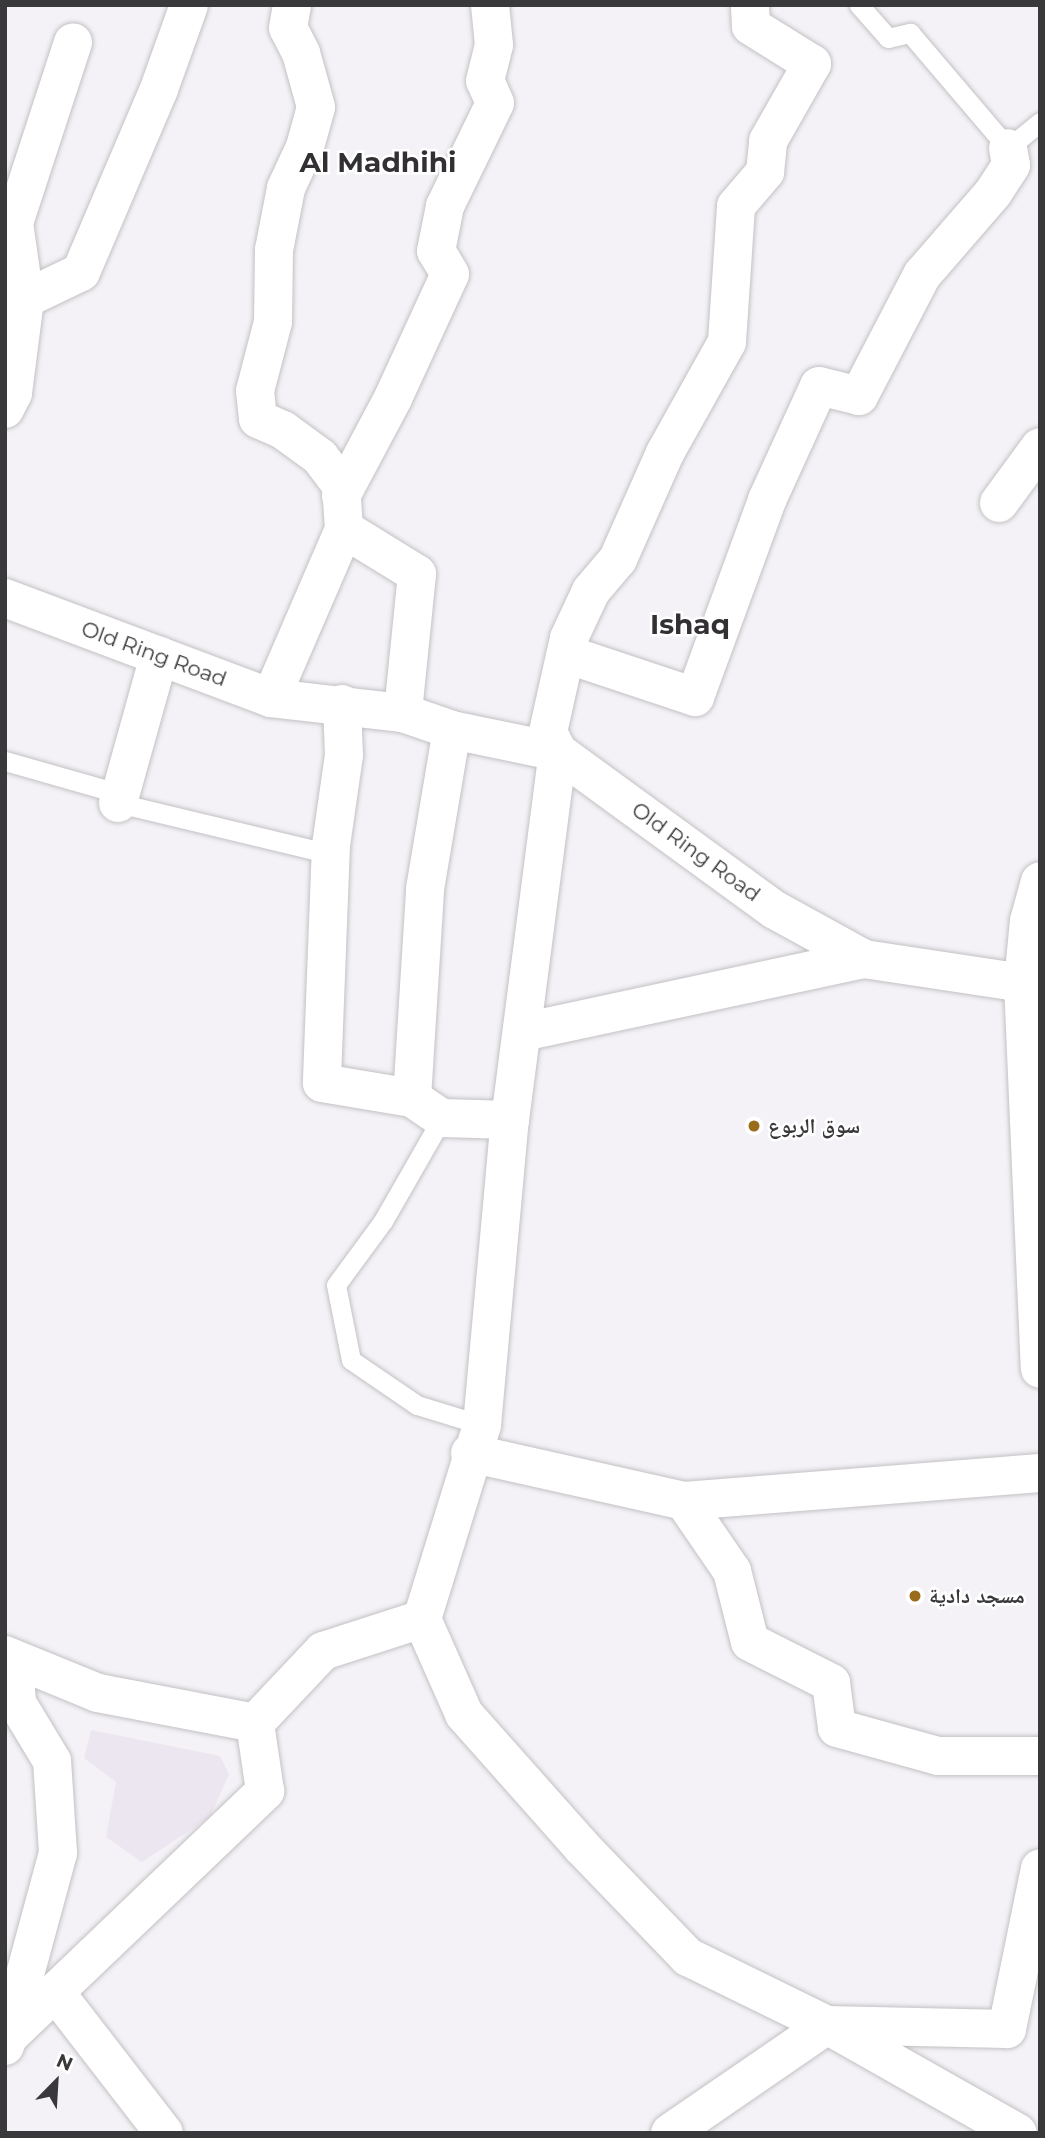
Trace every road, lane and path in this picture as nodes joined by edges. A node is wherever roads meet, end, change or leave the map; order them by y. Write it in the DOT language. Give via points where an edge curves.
graph roads {
  1 [pos="189,5"];
  2 [pos="292,5"];
  3 [pos="490,5"];
  4 [pos="750,5"];
  5 [pos="859,5"];
  6 [pos="73,42"];
  7 [pos="1040,122"];
  8 [pos="1008,148"];
  9 [pos="9,222"];
  10 [pos="25,299"];
  11 [pos="5,409"];
  12 [pos="1040,447"];
  13 [pos="999,503"];
  14 [pos="343,512"];
  15 [pos="5,598"];
  16 [pos="566,654"];
  17 [pos="159,656"];
  18 [pos="271,698"];
  19 [pos="342,704"];
  20 [pos="403,713"];
  21 [pos="452,730"];
  22 [pos="558,752"];
  23 [pos="5,761"];
  24 [pos="119,799"];
  25 [pos="331,854"];
  26 [pos="1040,881"];
  27 [pos="864,960"];
  28 [pos="1031,979"];
  29 [pos="523,1032"];
  30 [pos="427,1108"];
  31 [pos="510,1120"];
  32 [pos="1037,1241"];
  33 [pos="1039,1324"];
  34 [pos="1040,1369"];
  35 [pos="476,1439"];
  36 [pos="1040,1473"];
  37 [pos="684,1501"];
  38 [pos="422,1619"];
  39 [pos="10,1658"];
  40 [pos="255,1723"];
  41 [pos="17,1730"];
  42 [pos="1040,1756"];
  43 [pos="1040,1868"];
  44 [pos="55,1992"];
  45 [pos="827,2025"];
  46 [pos="11,2026"];
  47 [pos="164,2133"];
  48 [pos="670,2133"];
  49 [pos="1018,2133"];
  1 -- 10 [label="street" via="159,89 81,272"];
  2 -- 14 [label="street" via="288,28 302,53 316,107 305,147 286,188 274,250 273,321 255,391 258,419 283,430 320,457 341,485"];
  3 -- 14 [label="street" via="494,44 485,81 495,103 445,206 436,251 450,274"];
  4 -- 16 [label="street" via="751,26 812,64 768,141 765,172 736,206 727,342 665,453 618,559 591,591"];
  5 -- 8 [label="lane" via="888,38 910,33"];
  6 -- 9 [label="street"];
  7 -- 8 [label="lane"];
  8 -- 16 [label="street" via="1011,165 993,193 922,275 859,396 819,386 767,500 695,697"];
  9 -- 10 [label="street"];
  10 -- 11 [label="street" via="13,393"];
  12 -- 13 [label="street"];
  14 -- 18 [label="street"];
  14 -- 20 [label="street" via="417,573"];
  15 -- 17 [label="street, Old Ring Road"];
  16 -- 22 [label="street" via="548,732"];
  17 -- 18 [label="street, Old Ring Road"];
  17 -- 24 [label="street"];
  18 -- 19 [label="street, Old Ring Road"];
  19 -- 20 [label="street, Old Ring Road"];
  19 -- 25 [label="street" via="344,755"];
  20 -- 21 [label="street, Old Ring Road"];
  21 -- 22 [label="street, Old Ring Road"];
  21 -- 30 [label="street" via="425,890"];
  22 -- 27 [label="street, Old Ring Road" via="775,910"];
  22 -- 29 [label="street"];
  23 -- 24 [label="lane"];
  24 -- 25 [label="lane"];
  25 -- 30 [label="street" via="322,1083"];
  26 -- 28 [label="street" via="1029,921"];
  27 -- 28 [label="street, Old Ring Road"];
  27 -- 29 [label="street"];
  28 -- 32 [label="street"];
  29 -- 31 [label="street"];
  30 -- 31 [label="street"];
  30 -- 35 [label="lane" via="383,1222 336,1285 351,1360"];
  31 -- 35 [label="street"];
  32 -- 33 [label="street"];
  33 -- 34 [label="street"];
  35 -- 37 [label="street"];
  35 -- 38 [label="street"];
  36 -- 37 [label="street"];
  37 -- 42 [label="street" via="732,1571 750,1642 831,1684 837,1728 938,1756"];
  38 -- 40 [label="street" via="323,1651"];
  38 -- 45 [label="street" via="464,1714 688,1957"];
  39 -- 40 [label="street" via="98,1693"];
  39 -- 41 [label="street"];
  40 -- 44 [label="street" via="265,1791"];
  41 -- 46 [label="street" via="51,1761 58,1853"];
  43 -- 45 [label="street" via="1007,2029"];
  44 -- 46 [label="street"];
  44 -- 47 [label="street"];
  45 -- 48 [label="street"];
  45 -- 49 [label="street"];
}
